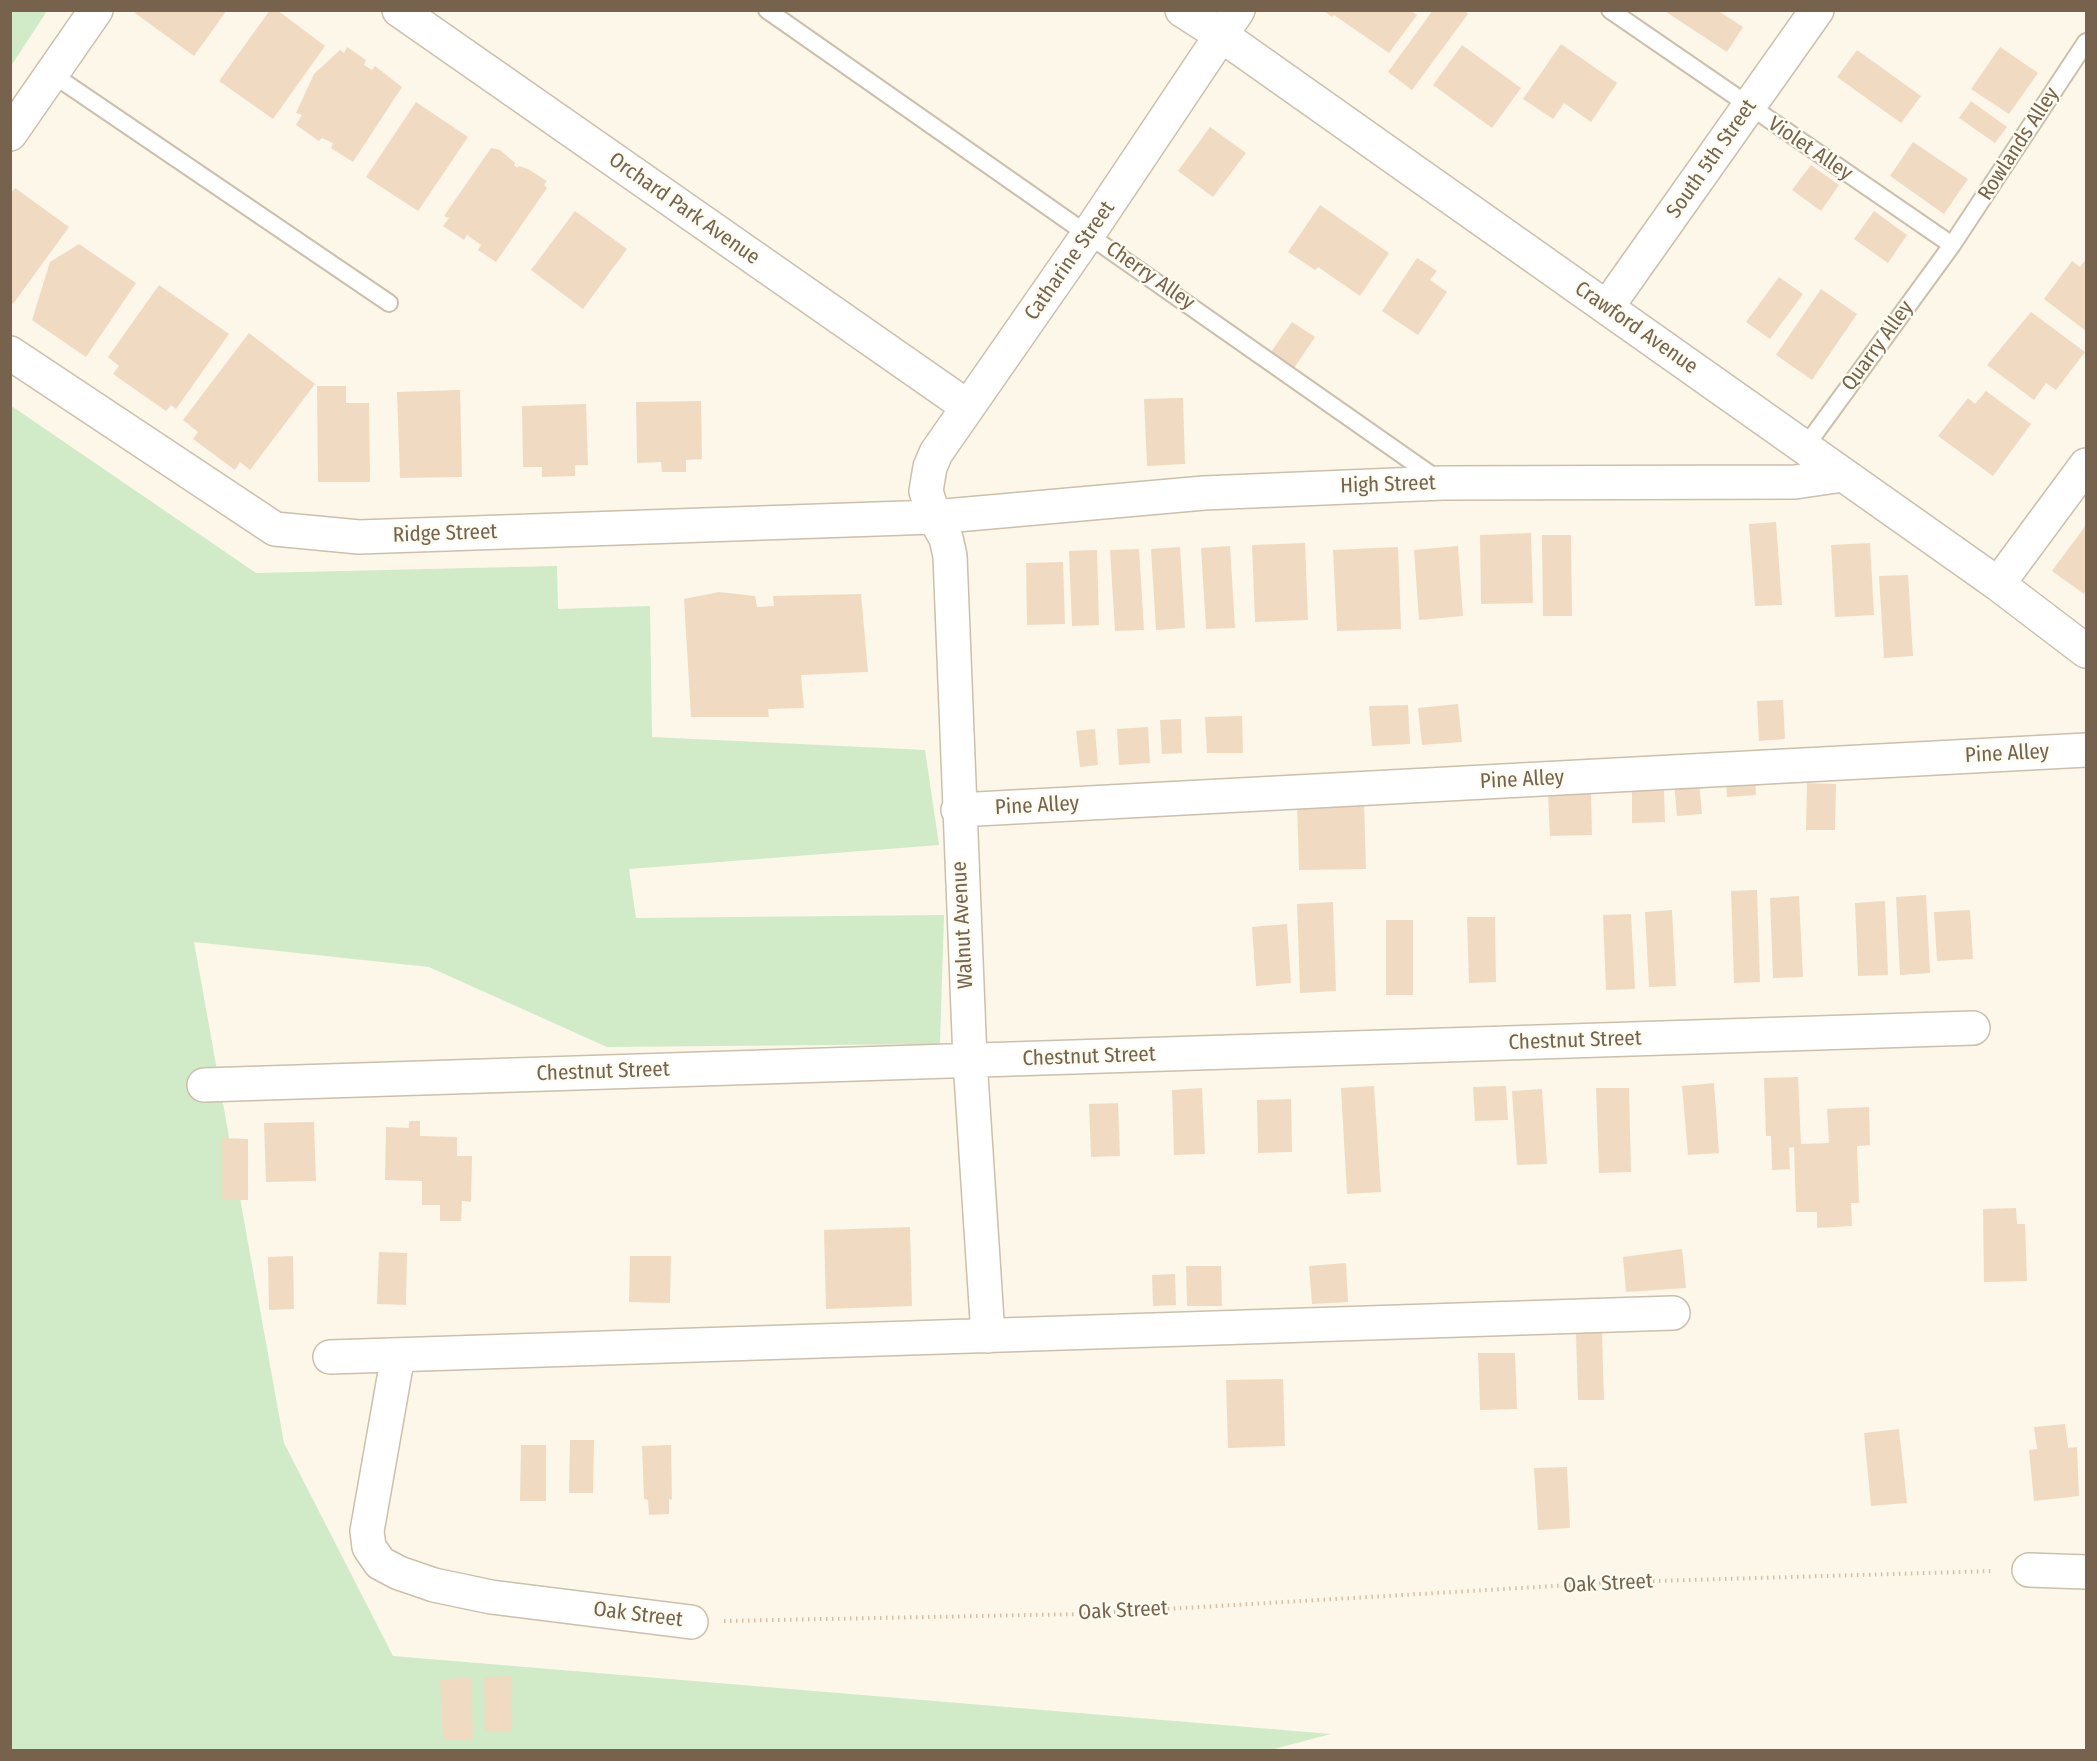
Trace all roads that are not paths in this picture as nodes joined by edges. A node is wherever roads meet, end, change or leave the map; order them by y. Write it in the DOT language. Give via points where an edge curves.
graph roads {
  1 [pos="96,10"];
  2 [pos="399,10"];
  3 [pos="767,10"];
  4 [pos="1182,10"];
  5 [pos="1610,10"];
  6 [pos="1817,10"];
  7 [pos="1230,23"];
  8 [pos="2086,42"];
  9 [pos="52,74"];
  10 [pos="1748,108"];
  11 [pos="10,134"];
  12 [pos="1089,233"];
  13 [pos="1952,245"];
  14 [pos="389,303"];
  15 [pos="1607,307"];
  16 [pos="10,353"];
  17 [pos="968,407"];
  18 [pos="1804,447"];
  19 [pos="2086,465"];
  20 [pos="1843,475"];
  21 [pos="1443,483"];
  22 [pos="934,517"];
  23 [pos="1998,584"];
  24 [pos="2086,651"];
  25 [pos="2086,750"];
  26 [pos="958,810"];
  27 [pos="1974,1028"];
  28 [pos="970,1060"];
  29 [pos="204,1085"];
  30 [pos="1673,1313"];
  31 [pos="987,1336"];
  32 [pos="398,1355"];
  33 [pos="330,1357"];
  34 [pos="2029,1570"];
  35 [pos="2086,1572"];
  36 [pos="691,1622"];
  1 -- 9 [label="street"];
  2 -- 17 [label="street, Orchard Park Avenue"];
  3 -- 12 [label="lane, Cherry Alley"];
  4 -- 7 [label="street, Crawford Avenue"];
  5 -- 10 [label="lane, Violet Alley"];
  6 -- 10 [label="street, South 5th Street"];
  7 -- 12 [label="street, Catharine Street"];
  7 -- 15 [label="street, Crawford Avenue"];
  8 -- 13 [label="lane, Rowlands Alley"];
  9 -- 11 [label="street"];
  9 -- 14 [label="lane"];
  10 -- 13 [label="lane, Violet Alley"];
  10 -- 15 [label="street, South 5th Street"];
  12 -- 17 [label="street, Catharine Street"];
  12 -- 21 [label="lane, Cherry Alley"];
  13 -- 18 [label="lane, Quarry Alley"];
  15 -- 18 [label="street, Crawford Avenue"];
  16 -- 22 [label="street, Ridge Street" via="275,529 359,537"];
  17 -- 22 [label="street, Catharine Street" via="930,467 926,491"];
  18 -- 20 [label="street, Crawford Avenue"];
  19 -- 23 [label="street"];
  20 -- 21 [label="street, High Street" via="1795,482"];
  20 -- 23 [label="street, Crawford Avenue"];
  21 -- 22 [label="street, High Street" via="1204,493"];
  22 -- 26 [label="street, Walnut Avenue" via="946,538 950,556"];
  23 -- 24 [label="street, Crawford Avenue"];
  25 -- 26 [label="street, Pine Alley"];
  26 -- 28 [label="street, Walnut Avenue"];
  27 -- 28 [label="street, Chestnut Street"];
  28 -- 29 [label="street, Chestnut Street"];
  28 -- 31 [label="street, Walnut Avenue"];
  30 -- 31 [label="street"];
  31 -- 32 [label="street"];
  32 -- 33 [label="street"];
  32 -- 36 [label="street, Oak Street" via="367,1531 369,1547 380,1563 434,1585 491,1597"];
  34 -- 35 [label="street"];
}
